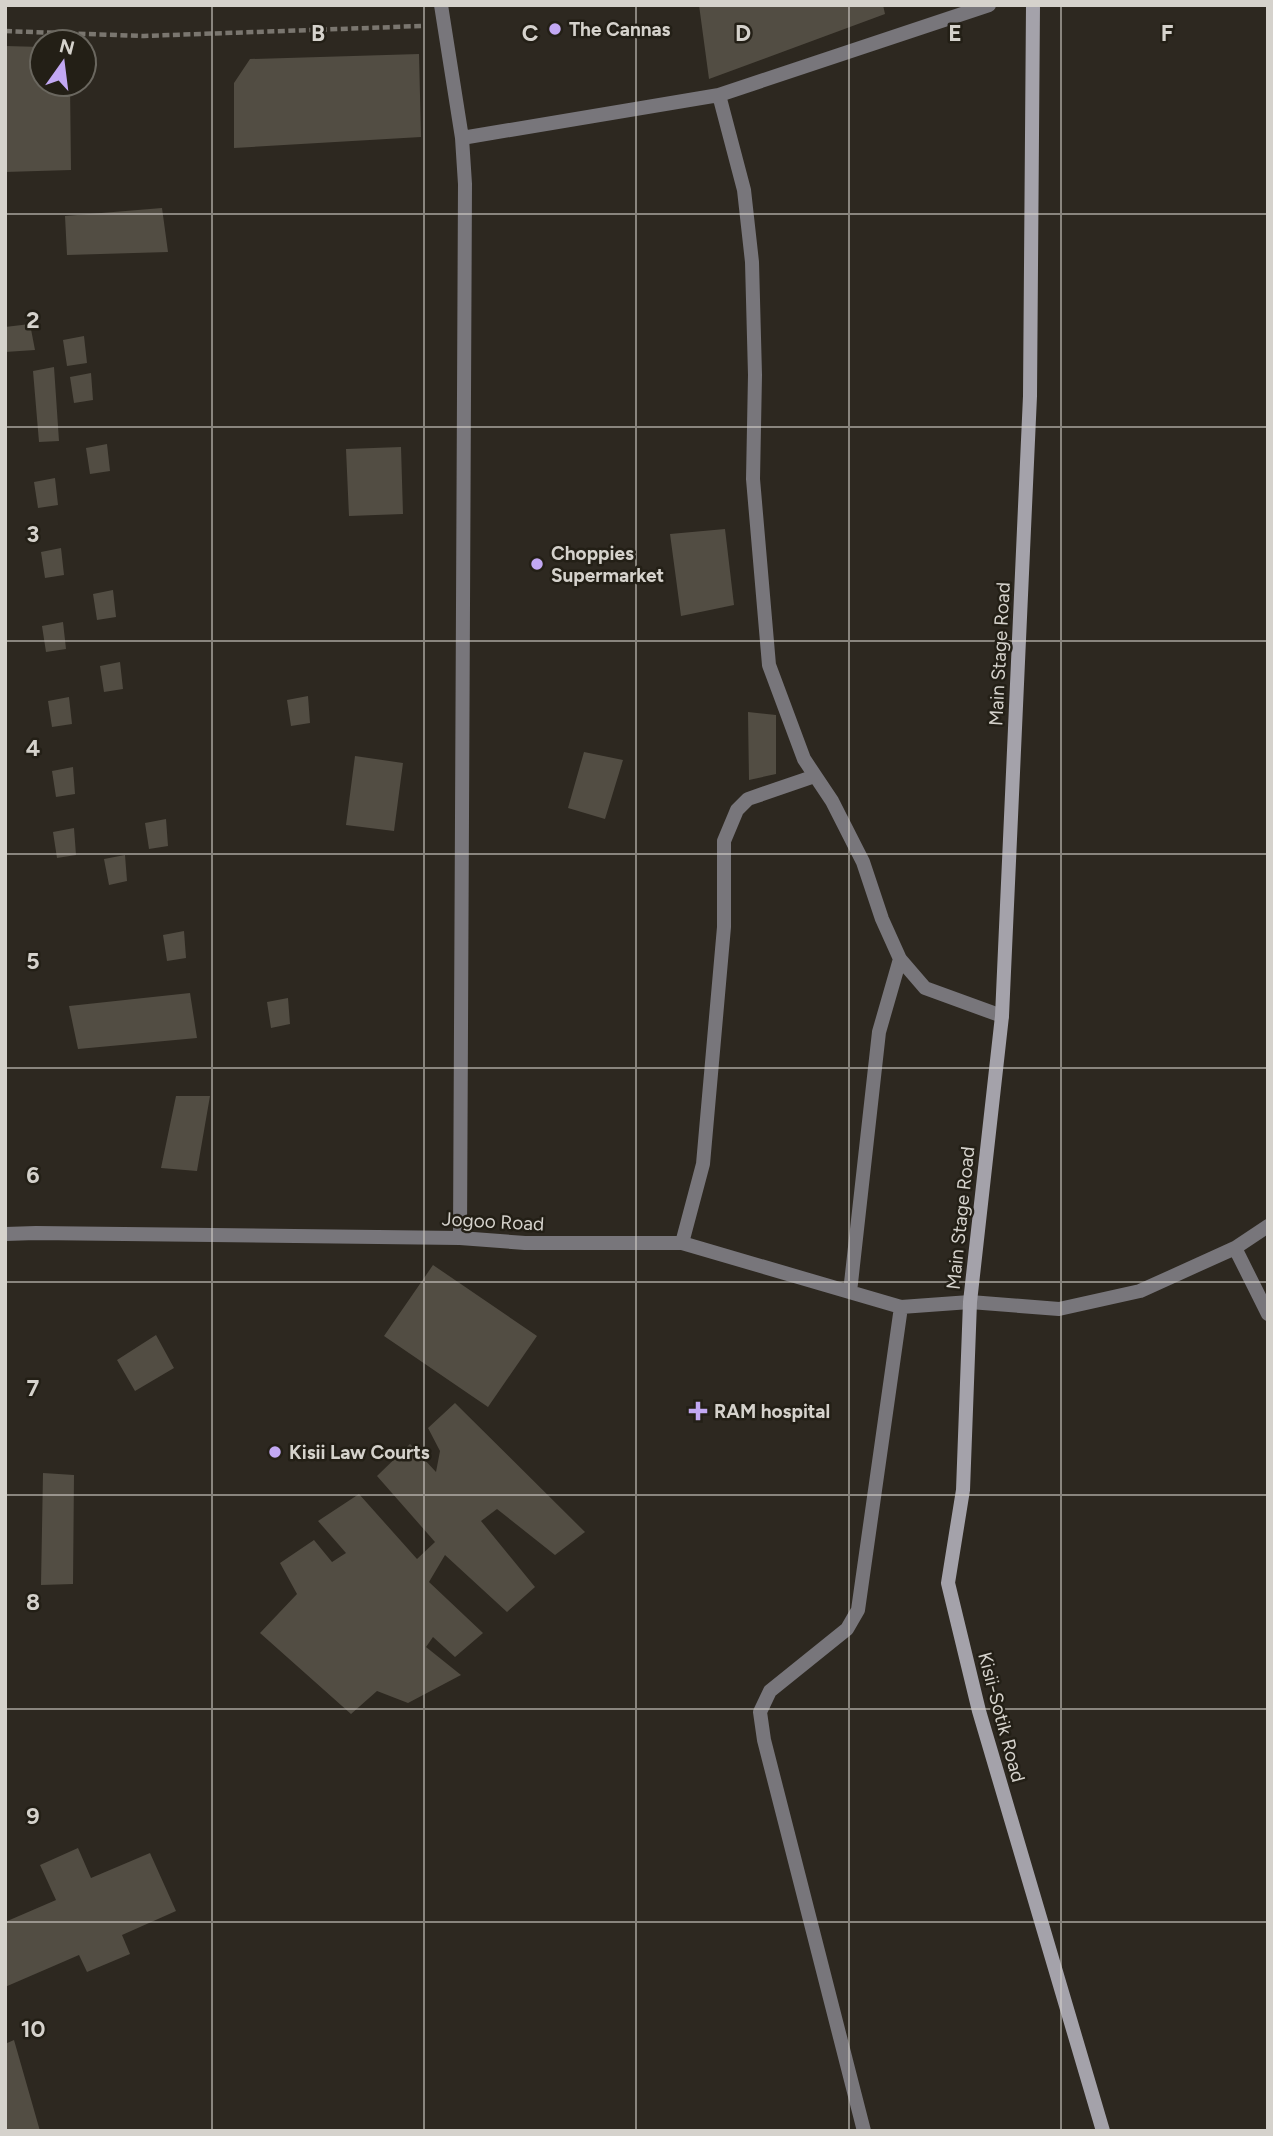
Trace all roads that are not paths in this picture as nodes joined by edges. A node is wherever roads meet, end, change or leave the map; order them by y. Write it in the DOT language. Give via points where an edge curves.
graph roads {
  1 [pos="441,5"];
  2 [pos="989,5"];
  3 [pos="1033,5"];
  4 [pos="719,95"];
  5 [pos="462,138"];
  6 [pos="814,776"];
  7 [pos="900,960"];
  8 [pos="1002,1016"];
  9 [pos="1268,1226"];
  10 [pos="5,1234"];
  11 [pos="460,1238"];
  12 [pos="682,1243"];
  13 [pos="1235,1248"];
  14 [pos="850,1292"];
  15 [pos="970,1303"];
  16 [pos="901,1307"];
  17 [pos="1268,1314"];
  18 [pos="864,2131"];
  19 [pos="1102,2131"];
  1 -- 5 [label="street"];
  2 -- 4 [label="street"];
  3 -- 8 [label="street, Main Stage Road" via="1030,396"];
  4 -- 5 [label="street"];
  4 -- 6 [label="street" via="744,190 752,262 753,479 769,665 803,759"];
  5 -- 11 [label="street"];
  6 -- 7 [label="street" via="863,862"];
  6 -- 12 [label="street" via="748,799 737,810 724,841 724,927 703,1164"];
  7 -- 8 [label="street" via="925,988"];
  7 -- 14 [label="street" via="879,1032"];
  8 -- 15 [label="street, Main Stage Road"];
  9 -- 13 [label="street, Jogoo Road"];
  10 -- 11 [label="street, Jogoo Road"];
  11 -- 12 [label="street, Jogoo Road" via="525,1243"];
  12 -- 14 [label="street, Jogoo Road"];
  13 -- 15 [label="street, Jogoo Road" via="1140,1290 1059,1309"];
  13 -- 17 [label="street"];
  14 -- 16 [label="street, Jogoo Road"];
  15 -- 16 [label="street, Jogoo Road"];
  15 -- 19 [label="street, Kisii-Sotik Road" via="963,1490 948,1583 979,1711"];
  16 -- 18 [label="street" via="858,1610 848,1629 770,1691 760,1712"];
}
